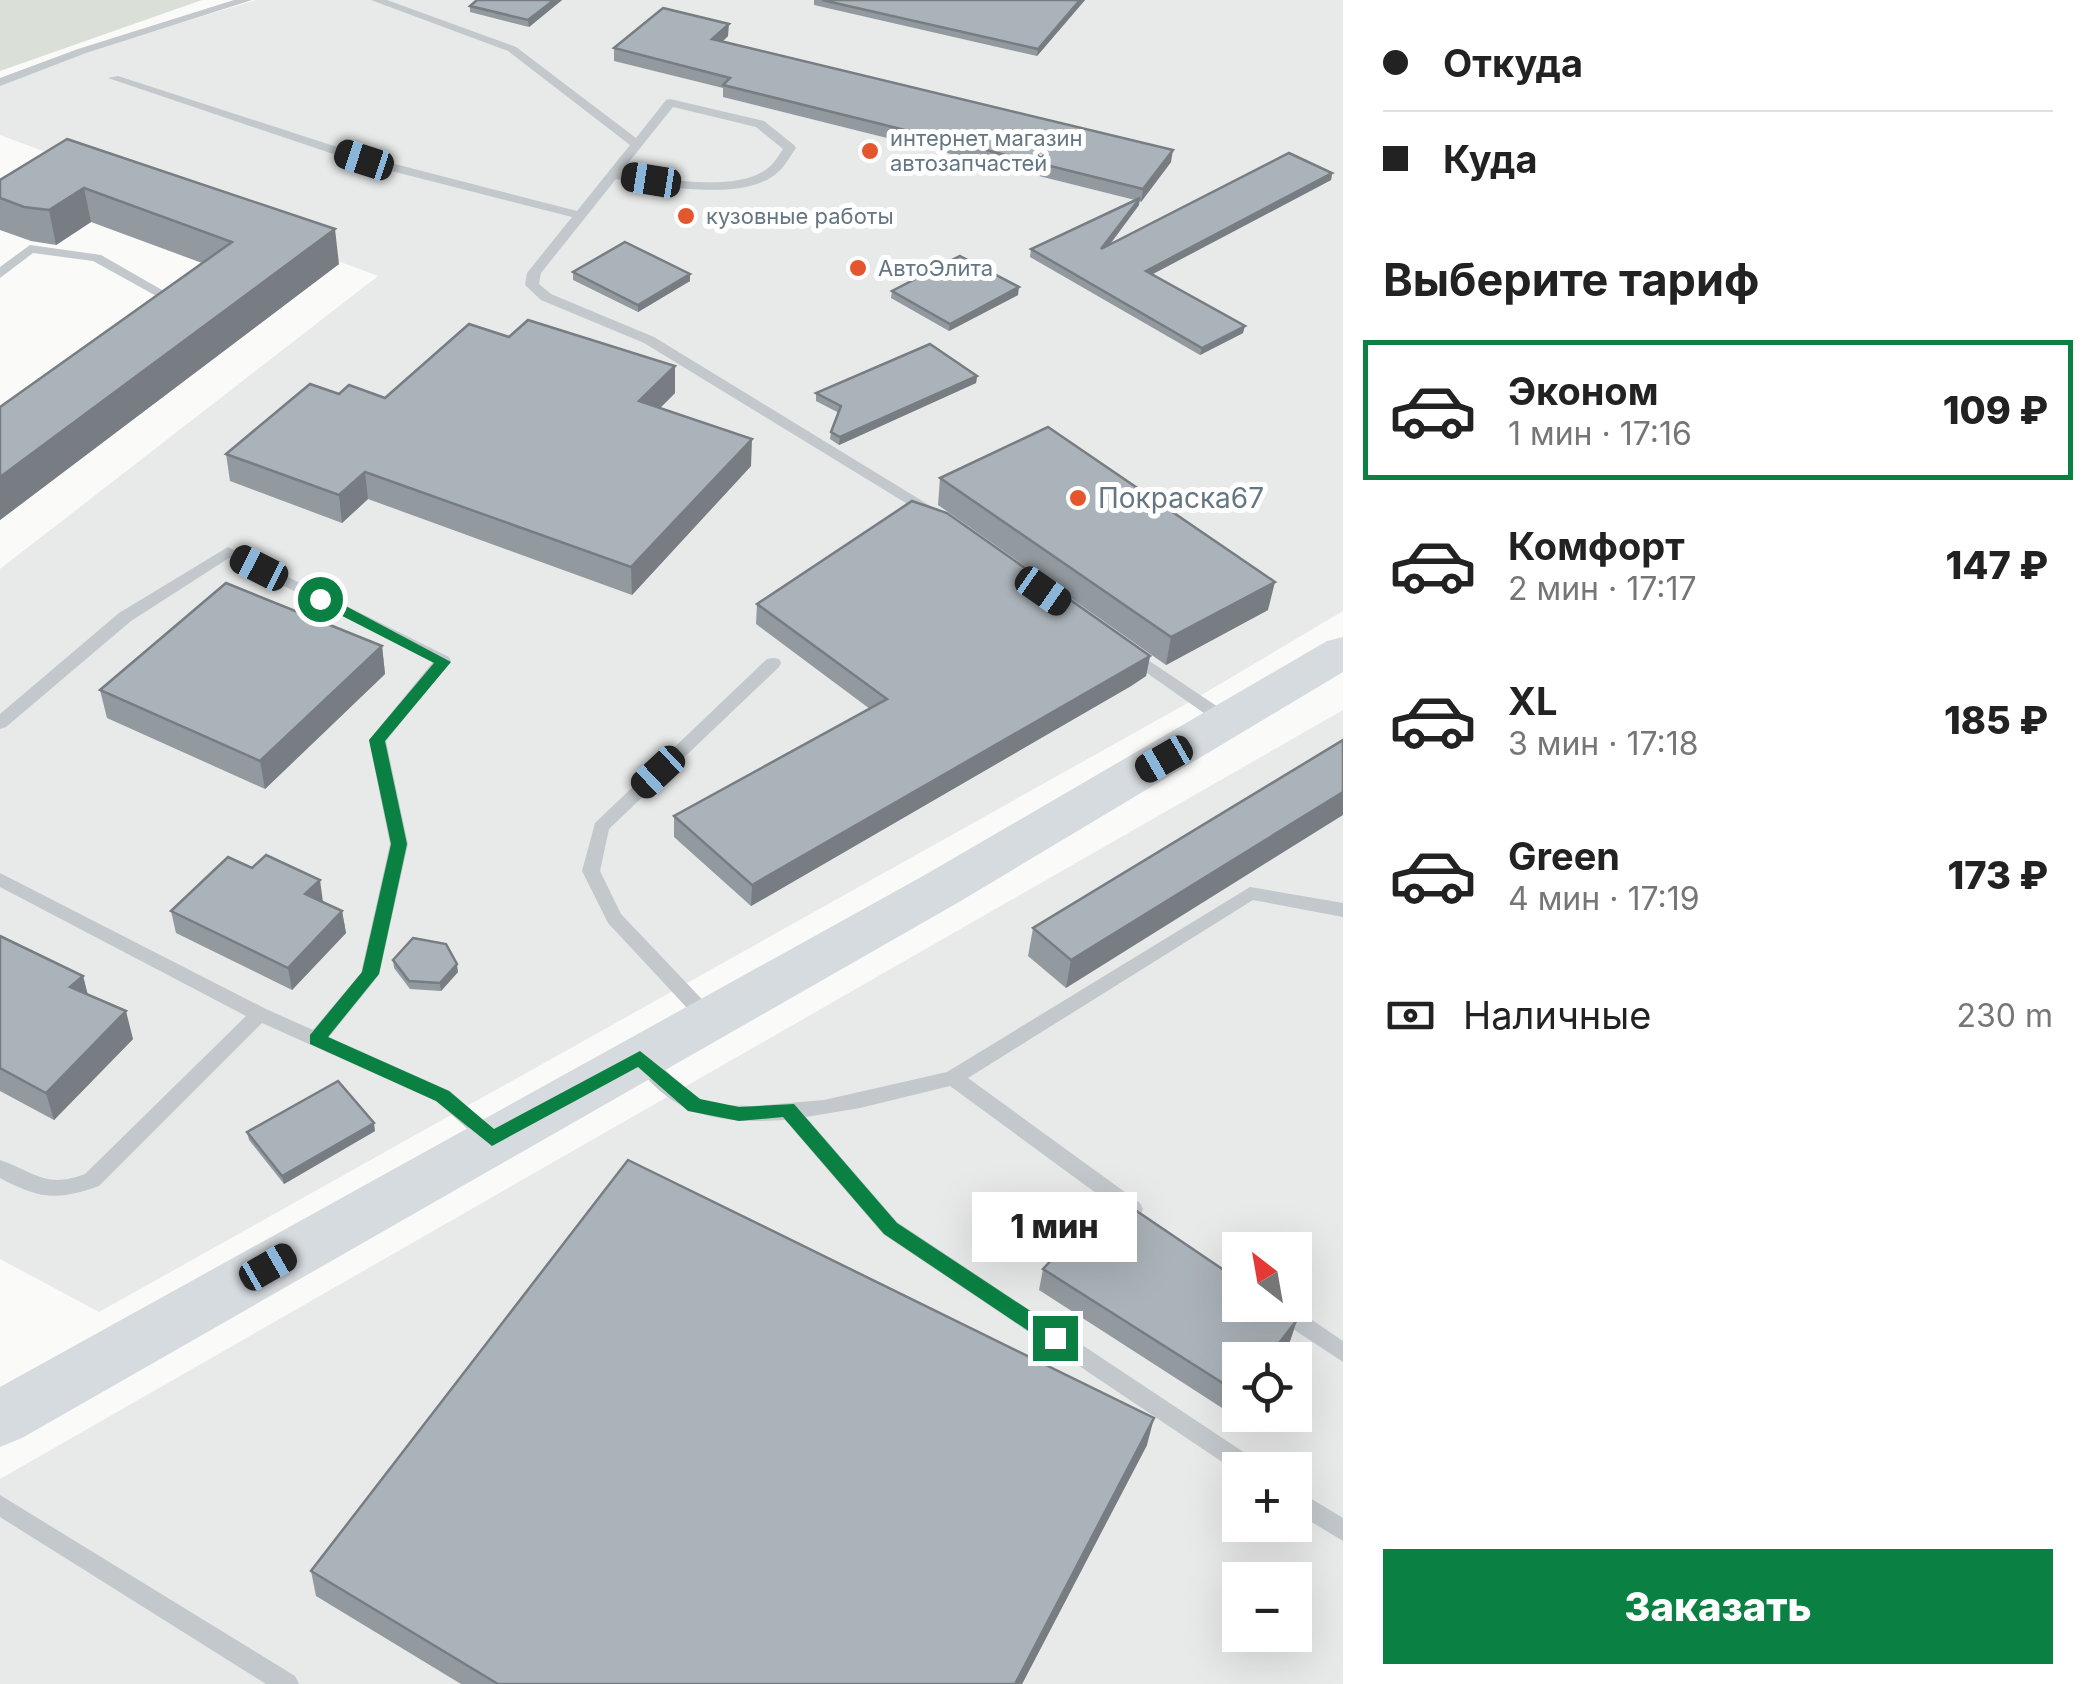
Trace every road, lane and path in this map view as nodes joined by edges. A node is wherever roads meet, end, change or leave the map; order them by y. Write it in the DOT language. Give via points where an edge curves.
graph roads {
  1 [pos="246,0"];
  2 [pos="377,0"];
  3 [pos="114,78"];
  4 [pos="0,82"];
  5 [pos="637,146"];
  6 [pos="614,175"];
  7 [pos="582,216"];
  8 [pos="0,274"];
  9 [pos="153,308"];
  10 [pos="952,527"];
  11 [pos="1114,642"];
  12 [pos="1343,652"];
  13 [pos="773,664"];
  14 [pos="1228,722"];
  15 [pos="0,723"];
  16 [pos="0,879"];
  17 [pos="1343,910"];
  18 [pos="259,1014"];
  19 [pos="710,1019"];
  20 [pos="316,1040"];
  21 [pos="640,1058"];
  22 [pos="952,1078"];
  23 [pos="787,1109"];
  24 [pos="492,1138"];
  25 [pos="0,1168"];
  26 [pos="1146,1218"];
  27 [pos="1298,1322"];
  28 [pos="1343,1353"];
  29 [pos="0,1419"];
  30 [pos="1225,1452"];
  31 [pos="0,1505"];
  32 [pos="1312,1510"];
  33 [pos="1343,1531"];
  34 [pos="287,1684"];
  1 -- 4 [label="lane"];
  2 -- 5 [label="lane" via="512,50"];
  3 -- 7 [label="lane" via="364,160"];
  5 -- 6 [label="lane"];
  5 -- 6 [label="lane" via="670,103 760,124 790,148 769,175 726,184 688,186"];
  6 -- 7 [label="lane"];
  7 -- 10 [label="lane" via="534,273 532,285 546,297 650,340"];
  8 -- 9 [label="lane" via="30,248 96,258 169,298"];
  11 -- 14 [label="lane"];
  12 -- 14 [label="street"];
  13 -- 19 [label="lane" via="600,827 591,872 614,918"];
  14 -- 19 [label="street"];
  15 -- 20 [label="lane" via="125,617 228,552 443,662 377,740 399,844 370,974"];
  16 -- 18 [label="lane"];
  17 -- 22 [label="lane" via="1250,893"];
  18 -- 20 [label="lane"];
  18 -- 25 [label="lane" via="92,1180 63,1192 38,1189"];
  19 -- 21 [label="street"];
  20 -- 24 [label="lane" via="442,1096"];
  21 -- 23 [label="lane" via="694,1106 739,1114"];
  21 -- 24 [label="street"];
  22 -- 23 [label="lane" via="862,1103"];
  22 -- 26 [label="lane"];
  23 -- 30 [label="lane" via="890,1228"];
  24 -- 29 [label="street"];
  27 -- 28 [label="lane"];
  31 -- 34 [label="lane"];
  32 -- 33 [label="lane"];
}
